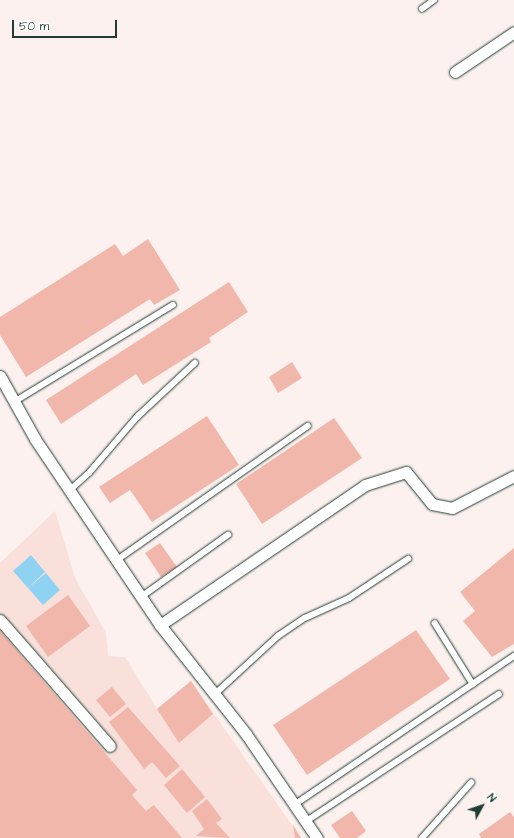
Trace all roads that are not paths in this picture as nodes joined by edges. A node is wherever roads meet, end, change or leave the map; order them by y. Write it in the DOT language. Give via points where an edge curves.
graph roads {
  1 [pos="434,0"];
  2 [pos="422,9"];
  3 [pos="514,32"];
  4 [pos="454,72"];
  5 [pos="173,305"];
  6 [pos="195,363"];
  7 [pos="0,376"];
  8 [pos="14,402"];
  9 [pos="308,426"];
  10 [pos="514,476"];
  11 [pos="70,490"];
  12 [pos="228,535"];
  13 [pos="408,559"];
  14 [pos="117,560"];
  15 [pos="141,597"];
  16 [pos="0,620"];
  17 [pos="435,623"];
  18 [pos="160,625"];
  19 [pos="514,656"];
  20 [pos="473,684"];
  21 [pos="215,694"];
  22 [pos="499,694"];
  23 [pos="110,746"];
  24 [pos="471,783"];
  25 [pos="294,805"];
  26 [pos="305,822"];
  27 [pos="317,838"];
  28 [pos="422,838"];
  1 -- 2 [label="lane"];
  3 -- 4 [label="street"];
  5 -- 8 [label="lane"];
  6 -- 11 [label="lane" via="137,417 89,473"];
  7 -- 8 [label="street"];
  8 -- 11 [label="street"];
  9 -- 14 [label="lane"];
  10 -- 18 [label="street" via="452,508 432,504 406,472 366,485"];
  11 -- 14 [label="street"];
  12 -- 15 [label="lane"];
  13 -- 21 [label="lane" via="349,598 305,618 278,636"];
  14 -- 15 [label="street"];
  15 -- 18 [label="street"];
  16 -- 23 [label="street"];
  17 -- 20 [label="lane"];
  18 -- 21 [label="street"];
  19 -- 20 [label="lane"];
  20 -- 25 [label="lane"];
  21 -- 25 [label="street"];
  22 -- 26 [label="lane"];
  24 -- 28 [label="lane"];
  25 -- 26 [label="street"];
  26 -- 27 [label="street"];
}
